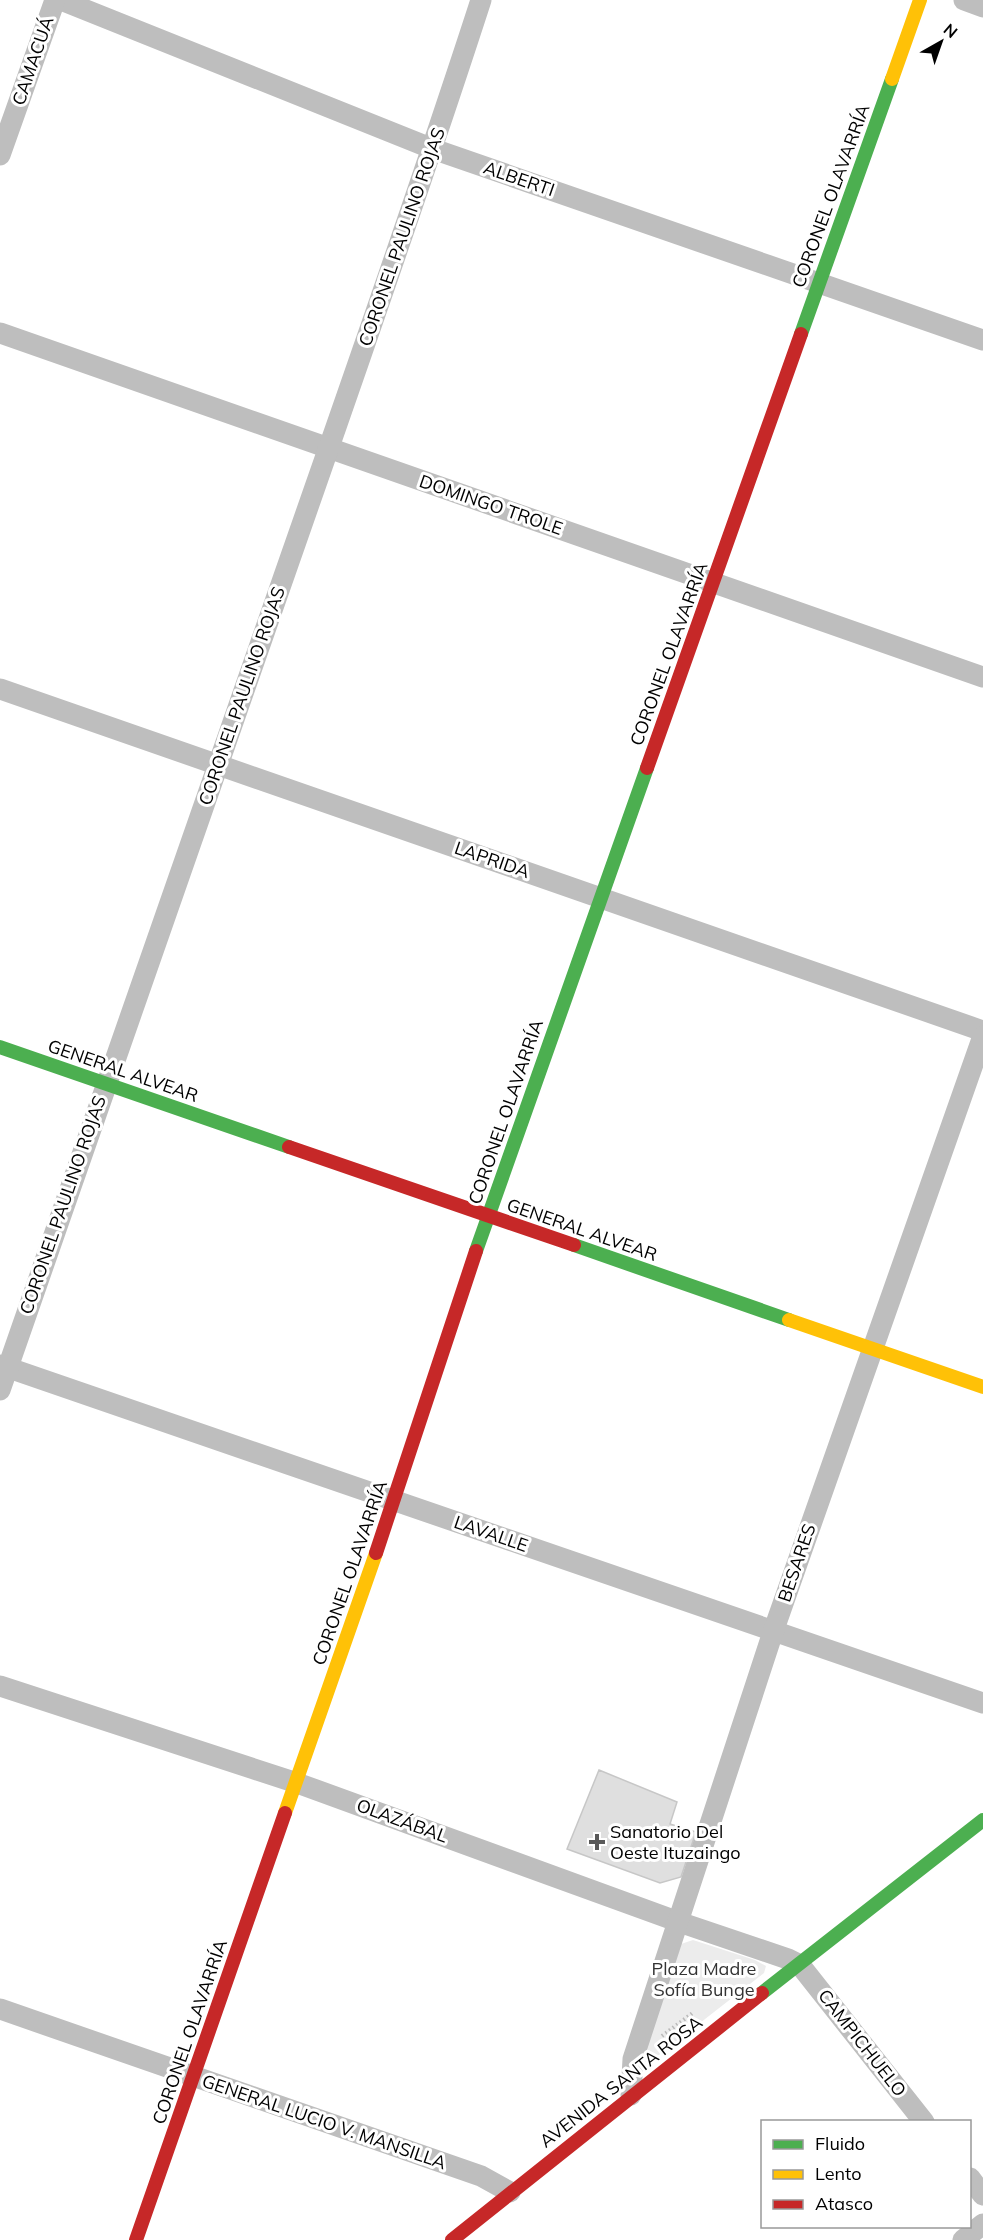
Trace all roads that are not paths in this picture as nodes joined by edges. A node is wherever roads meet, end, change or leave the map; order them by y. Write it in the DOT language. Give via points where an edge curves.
graph roads {
  1 [pos="55,0"];
  2 [pos="61,0"];
  3 [pos="480,0"];
  4 [pos="920,0"];
  5 [pos="964,0"];
  6 [pos="983,7"];
  7 [pos="433,149"];
  8 [pos="0,155"];
  9 [pos="818,284"];
  10 [pos="0,333"];
  11 [pos="983,340"];
  12 [pos="328,449"];
  13 [pos="714,582"];
  14 [pos="983,677"];
  15 [pos="0,689"];
  16 [pos="218,765"];
  17 [pos="601,898"];
  18 [pos="983,1031"];
  19 [pos="983,1036"];
  20 [pos="0,1047"];
  21 [pos="105,1083"];
  22 [pos="488,1216"];
  23 [pos="872,1349"];
  24 [pos="4,1366"];
  25 [pos="983,1387"];
  26 [pos="0,1390"];
  27 [pos="394,1501"];
  28 [pos="773,1632"];
  29 [pos="0,1686"];
  30 [pos="983,1703"];
  31 [pos="297,1783"];
  32 [pos="983,1820"];
  33 [pos="679,1923"];
  34 [pos="801,1965"];
  35 [pos="0,2009"];
  36 [pos="193,2077"];
  37 [pos="631,2095"];
  38 [pos="923,2120"];
  39 [pos="971,2180"];
  40 [pos="510,2192"];
  41 [pos="983,2195"];
  42 [pos="983,2224"];
  43 [pos="136,2240"];
  44 [pos="452,2240"];
  45 [pos="963,2240"];
  1 -- 8 [label="street, CAMACUÁ"];
  2 -- 7 [label="street, ALBERTI"];
  3 -- 7 [label="street, CORONEL PAULINO ROJAS"];
  4 -- 9 [label="street, CORONEL OLAVARRÍA"];
  5 -- 6 [label="street"];
  7 -- 9 [label="street, ALBERTI"];
  7 -- 12 [label="street, CORONEL PAULINO ROJAS"];
  9 -- 11 [label="street, ALBERTI"];
  9 -- 13 [label="street, CORONEL OLAVARRÍA"];
  10 -- 12 [label="street, DOMINGO TROLE"];
  12 -- 13 [label="street, DOMINGO TROLE"];
  12 -- 16 [label="street, CORONEL PAULINO ROJAS"];
  13 -- 14 [label="street, DOMINGO TROLE"];
  13 -- 17 [label="street, CORONEL OLAVARRÍA"];
  15 -- 16 [label="street, LAPRIDA"];
  16 -- 17 [label="street, LAPRIDA"];
  16 -- 21 [label="street, CORONEL PAULINO ROJAS"];
  17 -- 18 [label="street, LAPRIDA"];
  17 -- 22 [label="street, CORONEL OLAVARRÍA"];
  19 -- 23 [label="street, BESARES"];
  20 -- 21 [label="street, GENERAL ALVEAR"];
  21 -- 22 [label="street, GENERAL ALVEAR"];
  21 -- 24 [label="street, CORONEL PAULINO ROJAS"];
  22 -- 23 [label="street, GENERAL ALVEAR"];
  22 -- 27 [label="street, CORONEL OLAVARRÍA"];
  23 -- 25 [label="street, GENERAL ALVEAR"];
  23 -- 28 [label="street, BESARES"];
  24 -- 26 [label="street, CORONEL PAULINO ROJAS"];
  24 -- 27 [label="street, LAVALLE"];
  27 -- 28 [label="street, LAVALLE"];
  27 -- 31 [label="street, CORONEL OLAVARRÍA"];
  28 -- 30 [label="street, LAVALLE"];
  28 -- 33 [label="street, BESARES"];
  29 -- 31 [label="street, OLAZÁBAL"];
  31 -- 33 [label="street, OLAZÁBAL"];
  31 -- 36 [label="street, CORONEL OLAVARRÍA"];
  32 -- 34 [label="street, AVENIDA SANTA ROSA"];
  33 -- 34 [label="street, OLAZÁBAL"];
  33 -- 37 [label="street, BESARES" via="633,2059"];
  34 -- 37 [label="street, AVENIDA SANTA ROSA"];
  34 -- 38 [label="street, CAMPICHUELO"];
  35 -- 36 [label="street, GENERAL LUCIO V. MANSILLA"];
  36 -- 40 [label="street, GENERAL LUCIO V. MANSILLA" via="481,2176"];
  36 -- 43 [label="street, CORONEL OLAVARRÍA"];
  37 -- 40 [label="street, AVENIDA SANTA ROSA"];
  39 -- 41 [label="street"];
  40 -- 44 [label="street, AVENIDA SANTA ROSA"];
  42 -- 45 [label="street"];
}
